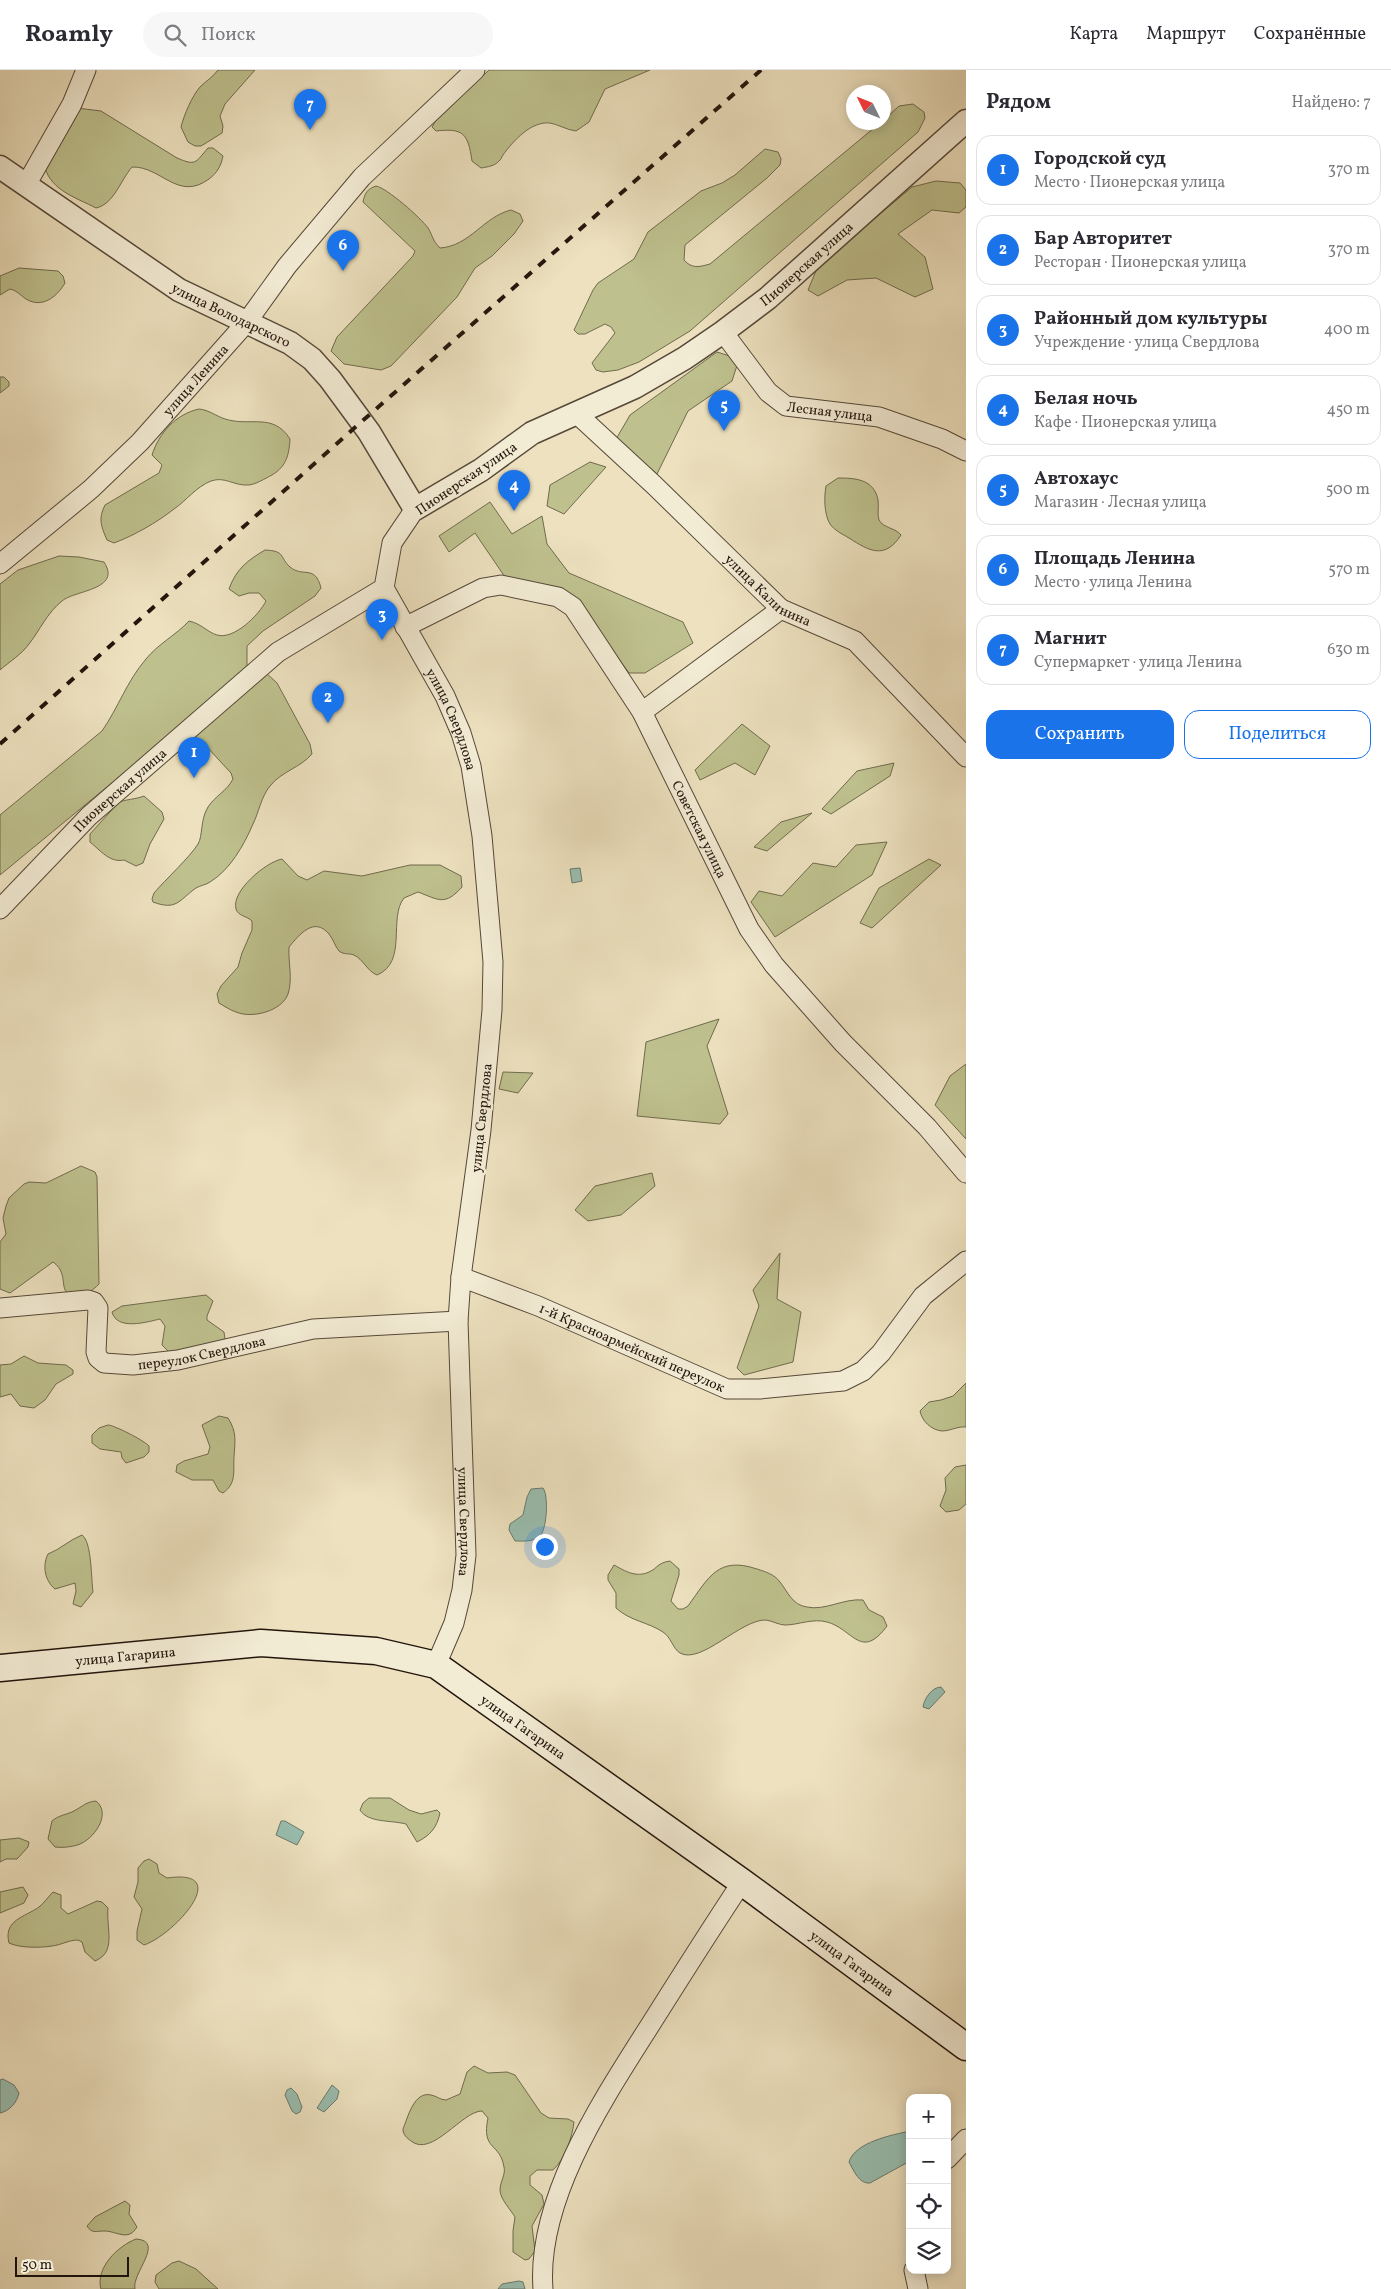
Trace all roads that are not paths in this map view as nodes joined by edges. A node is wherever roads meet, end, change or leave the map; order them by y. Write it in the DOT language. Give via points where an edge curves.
graph roads {
  1 [pos="86,70"];
  2 [pos="475,70"];
  3 [pos="966,121"];
  4 [pos="1,170"];
  5 [pos="26,185"];
  6 [pos="246,323"];
  7 [pos="723,332"];
  8 [pos="576,413"];
  9 [pos="966,451"];
  10 [pos="415,509"];
  11 [pos="0,564"];
  12 [pos="384,588"];
  13 [pos="781,609"];
  14 [pos="405,627"];
  15 [pos="642,712"];
  16 [pos="966,758"];
  17 [pos="0,909"];
  18 [pos="966,1172"];
  19 [pos="966,1261"];
  20 [pos="461,1277"];
  21 [pos="0,1308"];
  22 [pos="458,1321"];
  23 [pos="436,1665"];
  24 [pos="0,1668"];
  25 [pos="742,1882"];
  26 [pos="966,2047"];
  27 [pos="966,2139"];
  28 [pos="951,2155"];
  29 [pos="915,2274"];
  30 [pos="543,2289"];
  31 [pos="918,2289"];
  1 -- 5 [label="street" via="72,104"];
  2 -- 6 [label="street, улица Ленина" via="362,176 287,266"];
  3 -- 7 [label="street, Пионерская улица" via="768,298"];
  4 -- 5 [label="street, улица Володарского"];
  5 -- 6 [label="street, улица Володарского" via="179,290"];
  6 -- 10 [label="street, улица Володарского" via="290,343 312,359 369,432"];
  6 -- 11 [label="street, улица Ленина" via="140,442 91,489"];
  7 -- 8 [label="street, Пионерская улица" via="635,387"];
  7 -- 9 [label="street, Лесная улица" via="768,392 786,406 879,417 942,438"];
  8 -- 10 [label="street, Пионерская улица" via="532,434"];
  8 -- 13 [label="street, улица Калинина"];
  10 -- 12 [label="street, Пионерская улица" via="392,544"];
  12 -- 14 [label="street, улица Свердлова"];
  12 -- 17 [label="street, Пионерская улица" via="278,652 90,816"];
  13 -- 15 [label="street"];
  13 -- 16 [label="street, улица Калинина" via="855,641"];
  14 -- 15 [label="street, Советская улица" via="483,588 502,585 558,597 573,607"];
  14 -- 20 [label="street, улица Свердлова" via="444,696 461,733 471,766 482,836 493,962 481,1130"];
  15 -- 18 [label="street, Советская улица" via="749,929 774,965 842,1043"];
  19 -- 20 [label="street, 1-й Красноармейский переулок" via="923,1296 863,1370 842,1381 760,1389 727,1389 538,1306"];
  20 -- 22 [label="street, улица Свердлова"];
  21 -- 22 [label="street, переулок Свердлова" via="94,1302 98,1308 98,1358 104,1363 133,1365 178,1360 313,1328"];
  22 -- 23 [label="street, улица Свердлова" via="466,1555 454,1623"];
  23 -- 24 [label="main road, улица Гагарина" via="376,1651 261,1643"];
  23 -- 25 [label="main road, улица Гагарина"];
  25 -- 26 [label="main road, улица Гагарина"];
  25 -- 30 [label="street" via="607,2093 557,2193 545,2246"];
  27 -- 28 [label="street"];
  29 -- 31 [label="street"];
}
